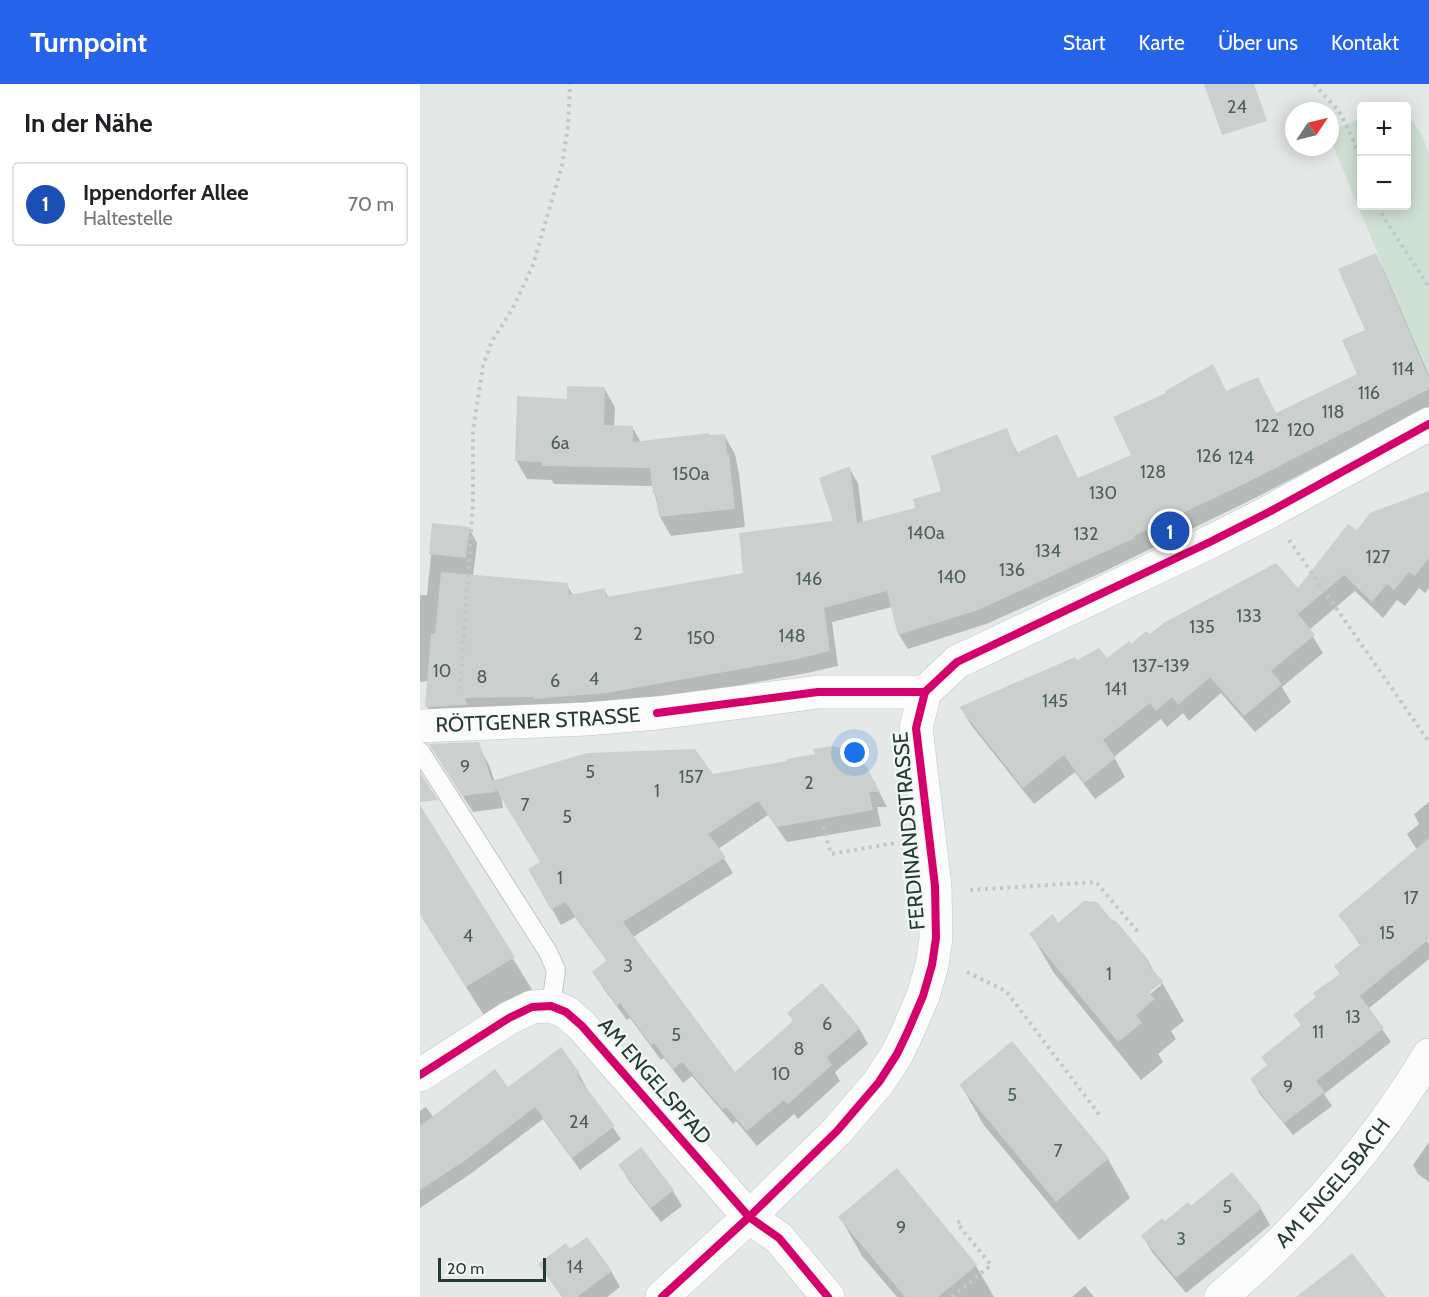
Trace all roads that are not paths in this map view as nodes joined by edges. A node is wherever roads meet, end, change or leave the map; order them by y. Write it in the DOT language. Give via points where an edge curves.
graph roads {
  1 [pos="1429,424"];
  2 [pos="925,692"];
  3 [pos="420,726"];
  4 [pos="420,751"];
  5 [pos="551,1006"];
  6 [pos="1429,1055"];
  7 [pos="420,1075"];
  8 [pos="749,1217"];
  9 [pos="662,1297"];
  10 [pos="828,1297"];
  11 [pos="1221,1297"];
  1 -- 2 [label="street" via="1250,522 957,662"];
  2 -- 3 [label="street, RÖTTGENER STRASSE" via="818,692 587,719"];
  2 -- 8 [label="street, FERDINANDSTRASSE" via="916,728 937,910 932,965 923,996 897,1054 879,1082 837,1131"];
  4 -- 5 [label="lane" via="548,952 556,970"];
  5 -- 7 [label="street" via="532,1007 508,1018"];
  5 -- 8 [label="street, AM ENGELSPFAD" via="566,1012 582,1026"];
  6 -- 11 [label="street, AM ENGELSBACH" via="1367,1147 1322,1202"];
  8 -- 9 [label="street, FERDINANDSTRASSE"];
  8 -- 10 [label="street, AM ENGELSPFAD" via="779,1238"];
}
